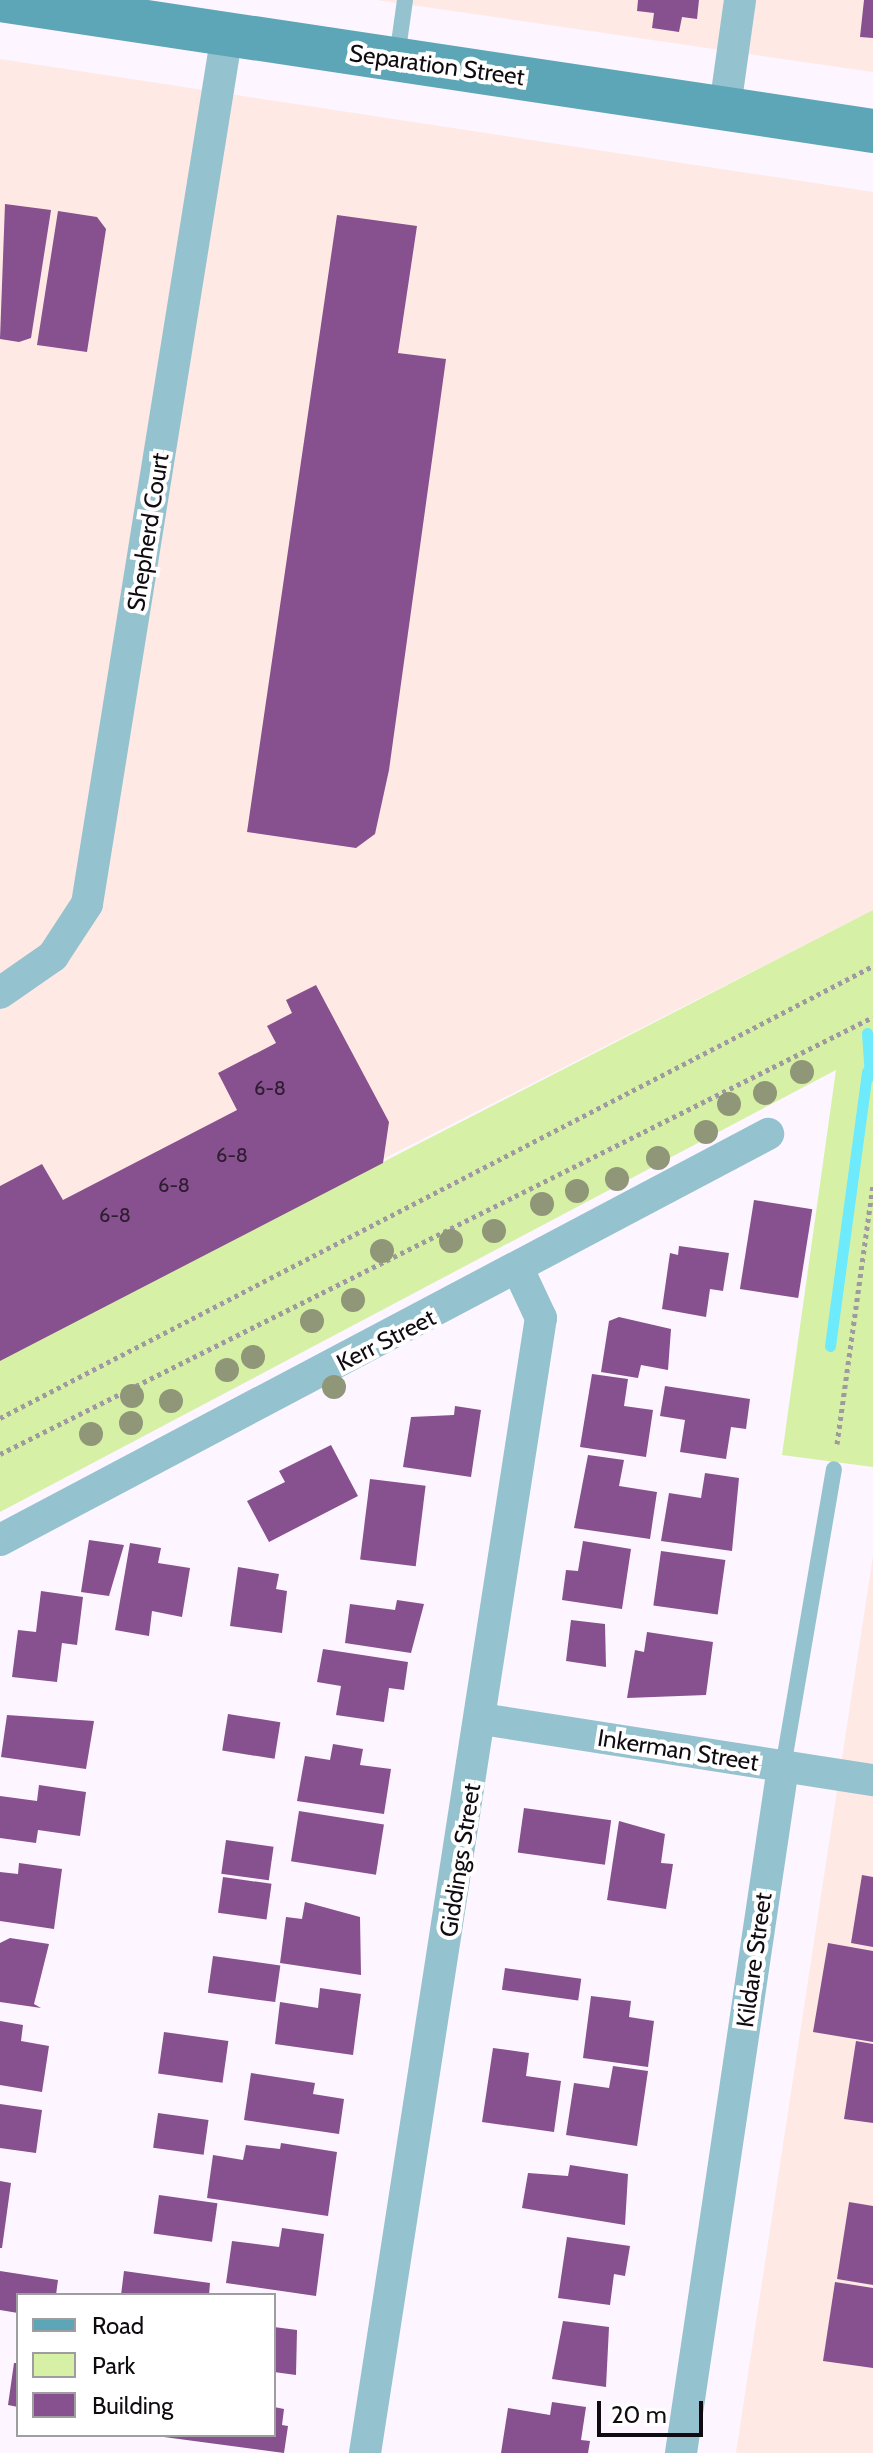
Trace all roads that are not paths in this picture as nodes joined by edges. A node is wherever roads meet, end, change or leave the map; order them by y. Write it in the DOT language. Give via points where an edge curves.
graph roads {
  1 [pos="0,0"];
  2 [pos="405,0"];
  3 [pos="740,0"];
  4 [pos="227,34"];
  5 [pos="397,59"];
  6 [pos="725,107"];
  7 [pos="873,131"];
  8 [pos="0,993"];
  9 [pos="768,1134"];
  10 [pos="519,1271"];
  11 [pos="834,1469"];
  12 [pos="0,1540"];
  13 [pos="482,1719"];
  14 [pos="783,1767"];
  15 [pos="873,1780"];
  16 [pos="365,2453"];
  17 [pos="681,2453"];
  1 -- 4 [label="main road, Separation Street"];
  2 -- 5 [label="lane"];
  3 -- 6 [label="street"];
  4 -- 5 [label="main road, Separation Street"];
  4 -- 8 [label="street, Shepherd Court" via="87,904 53,956"];
  5 -- 6 [label="main road, Separation Street"];
  6 -- 7 [label="main road, Separation Street"];
  9 -- 10 [label="street, Kerr Street"];
  10 -- 12 [label="street, Kerr Street"];
  10 -- 13 [label="street, Giddings Street" via="541,1318"];
  11 -- 14 [label="lane, Kildare Street"];
  13 -- 14 [label="street, Inkerman Street"];
  13 -- 16 [label="street, Giddings Street"];
  14 -- 15 [label="street, Inkerman Street"];
  14 -- 17 [label="street, Kildare Street"];
}
